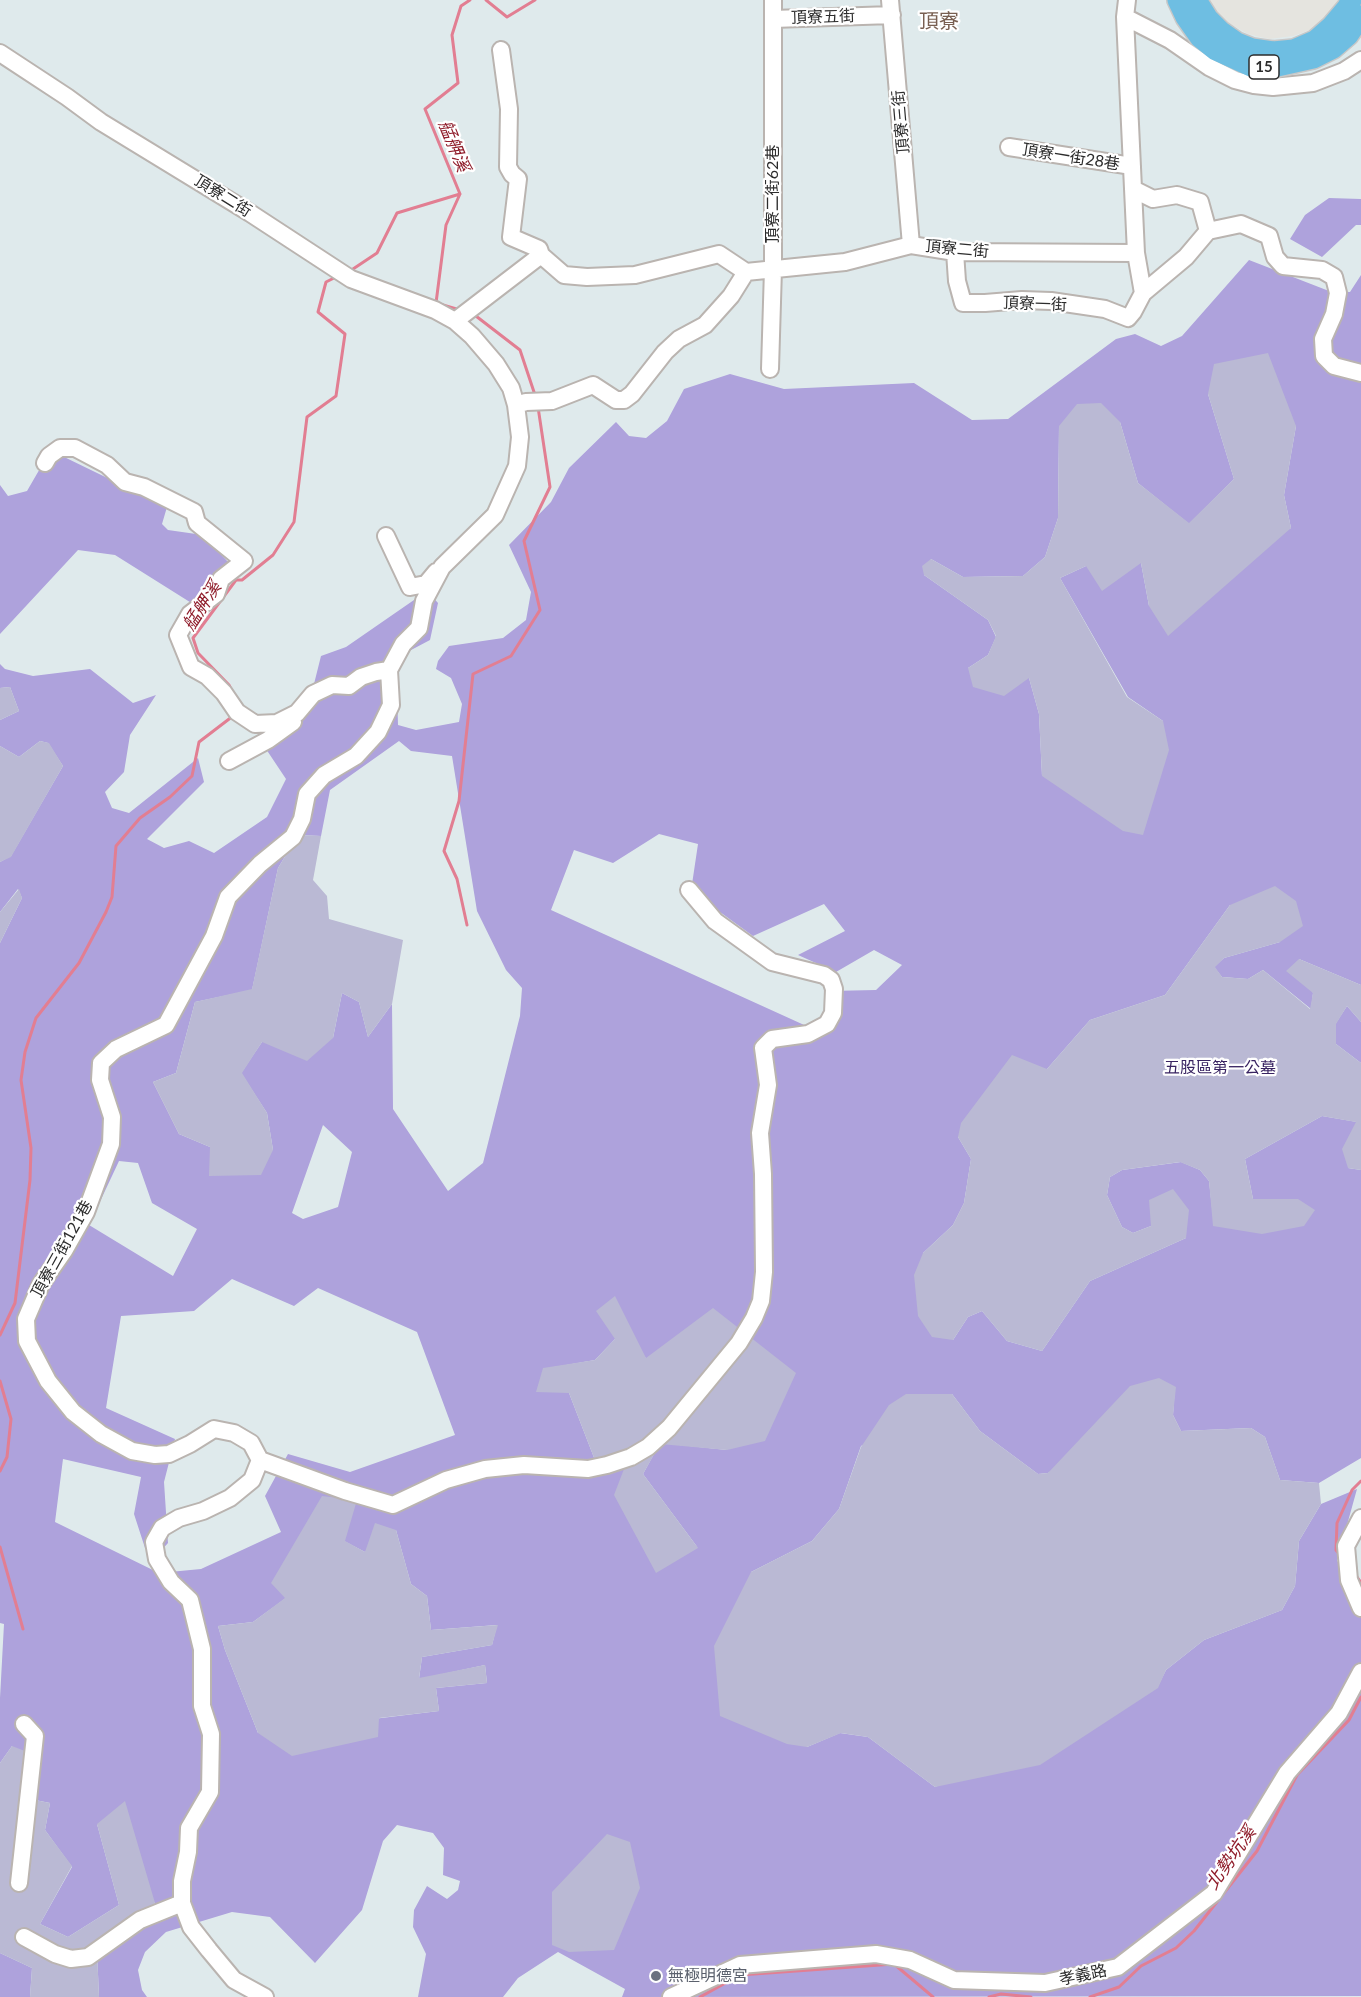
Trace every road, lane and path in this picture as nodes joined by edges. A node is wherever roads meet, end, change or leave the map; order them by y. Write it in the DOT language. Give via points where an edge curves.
graph roads {
  1 [pos="773,0"];
  2 [pos="1178,0"];
  3 [pos="1196,0"];
  4 [pos="1351,0"];
  5 [pos="891,7"];
  6 [pos="1126,8"];
  7 [pos="1361,16"];
  8 [pos="773,19"];
  9 [pos="501,50"];
  10 [pos="0,53"];
  11 [pos="1361,60"];
  12 [pos="1009,147"];
  13 [pos="1132,166"];
  14 [pos="1133,189"];
  15 [pos="1208,231"];
  16 [pos="911,244"];
  17 [pos="955,252"];
  18 [pos="1136,253"];
  19 [pos="541,255"];
  20 [pos="773,269"];
  21 [pos="746,272"];
  22 [pos="1143,293"];
  23 [pos="455,321"];
  24 [pos="770,369"];
  25 [pos="1361,374"];
  26 [pos="521,403"];
  27 [pos="45,463"];
  28 [pos="386,536"];
  29 [pos="442,567"];
  30 [pos="388,670"];
  31 [pos="297,713"];
  32 [pos="230,761"];
  33 [pos="689,890"];
  34 [pos="260,1460"];
  35 [pos="1361,1518"];
  36 [pos="1361,1608"];
  37 [pos="1361,1672"];
  38 [pos="24,1724"];
  39 [pos="19,1883"];
  40 [pos="183,1903"];
  41 [pos="24,1937"];
  42 [pos="265,1997"];
  43 [pos="671,1997"];
  1 -- 8 [label="street, 頂寮五街"];
  2 -- 7 [label="main road, 15" via="1200,37 1216,50 1251,66 1273,67 1313,58 1348,35"];
  3 -- 4 [label="main road" via="1208,19 1237,43 1273,52 1294,50 1315,41"];
  5 -- 8 [label="street, 頂寮五街"];
  5 -- 16 [label="street, 頂寮三街"];
  6 -- 11 [label="street" via="1209,67 1254,85 1313,83"];
  6 -- 13 [label="street"];
  8 -- 20 [label="street, 頂寮二街62巷"];
  9 -- 19 [label="street" via="509,109 508,167 518,179 511,237 539,249"];
  10 -- 23 [label="street, 頂寮二街" via="101,122 351,279"];
  12 -- 13 [label="street, 頂寮一街28巷"];
  13 -- 14 [label="street"];
  14 -- 15 [label="street" via="1153,199 1177,195 1200,202"];
  14 -- 18 [label="street"];
  15 -- 22 [label="street, 頂寮一街" via="1186,257"];
  15 -- 25 [label="street" via="1241,224 1269,236 1275,257 1283,266 1322,270 1334,277 1338,293 1323,339 1323,356 1334,366"];
  16 -- 17 [label="street, 頂寮二街"];
  16 -- 20 [label="street, 頂寮二街" via="845,262"];
  17 -- 18 [label="street, 頂寮二街"];
  17 -- 22 [label="street, 頂寮一街" via="963,303 1051,302 1104,309 1128,318"];
  18 -- 22 [label="street"];
  19 -- 21 [label="street" via="564,275 588,277 635,275 719,254"];
  19 -- 23 [label="street"];
  20 -- 21 [label="street, 頂寮二街"];
  20 -- 24 [label="street, 頂寮二街62巷"];
  21 -- 26 [label="street" via="705,325 679,339 624,400 616,400 593,385 552,401"];
  23 -- 26 [label="street, 頂寮二街" via="496,364"];
  26 -- 29 [label="street" via="517,466 495,515"];
  27 -- 31 [label="street" via="60,448 75,448 107,465 125,482 194,513 197,523 244,561 221,579 216,594 190,614 178,635 191,667 207,676 237,712 255,724 277,723"];
  28 -- 29 [label="street" via="410,588 426,584"];
  29 -- 30 [label="street" via="424,601 419,628 403,644"];
  30 -- 31 [label="street" via="361,677 349,686 332,686 313,694"];
  30 -- 34 [label="street, 頂寮三街121巷" via="391,705 378,732 356,756 324,775 307,794 293,837 228,897 214,936 166,1025 116,1050 101,1063 100,1080 112,1117 111,1144 86,1212 41,1284 26,1319 27,1341 48,1381 74,1413 101,1434 132,1450 155,1455 169,1454 214,1429 234,1433 251,1443"];
  31 -- 32 [label="street" via="284,728"];
  33 -- 34 [label="street" via="715,921 772,962 824,975 834,989 833,1013 827,1024 808,1034 772,1039 763,1048 768,1085 760,1133 764,1272 754,1318 739,1342 669,1428 632,1457 607,1466 588,1469 524,1465 485,1469 446,1480 393,1505"];
  34 -- 40 [label="street" via="252,1480 230,1498 203,1512 179,1518 162,1528 154,1542 157,1559 171,1582 190,1600 202,1649 202,1706 211,1734 210,1792 189,1828"];
  35 -- 36 [label="street" via="1346,1546 1349,1580"];
  37 -- 43 [label="street, 孝義路" via="1339,1713 1287,1773 1214,1893 1118,1967 1045,1983 954,1980 910,1960 876,1954 740,1965"];
  38 -- 39 [label="street" via="35,1736"];
  40 -- 41 [label="street" via="140,1920 88,1957 71,1959"];
  40 -- 42 [label="street" via="190,1927 234,1980"];
}
